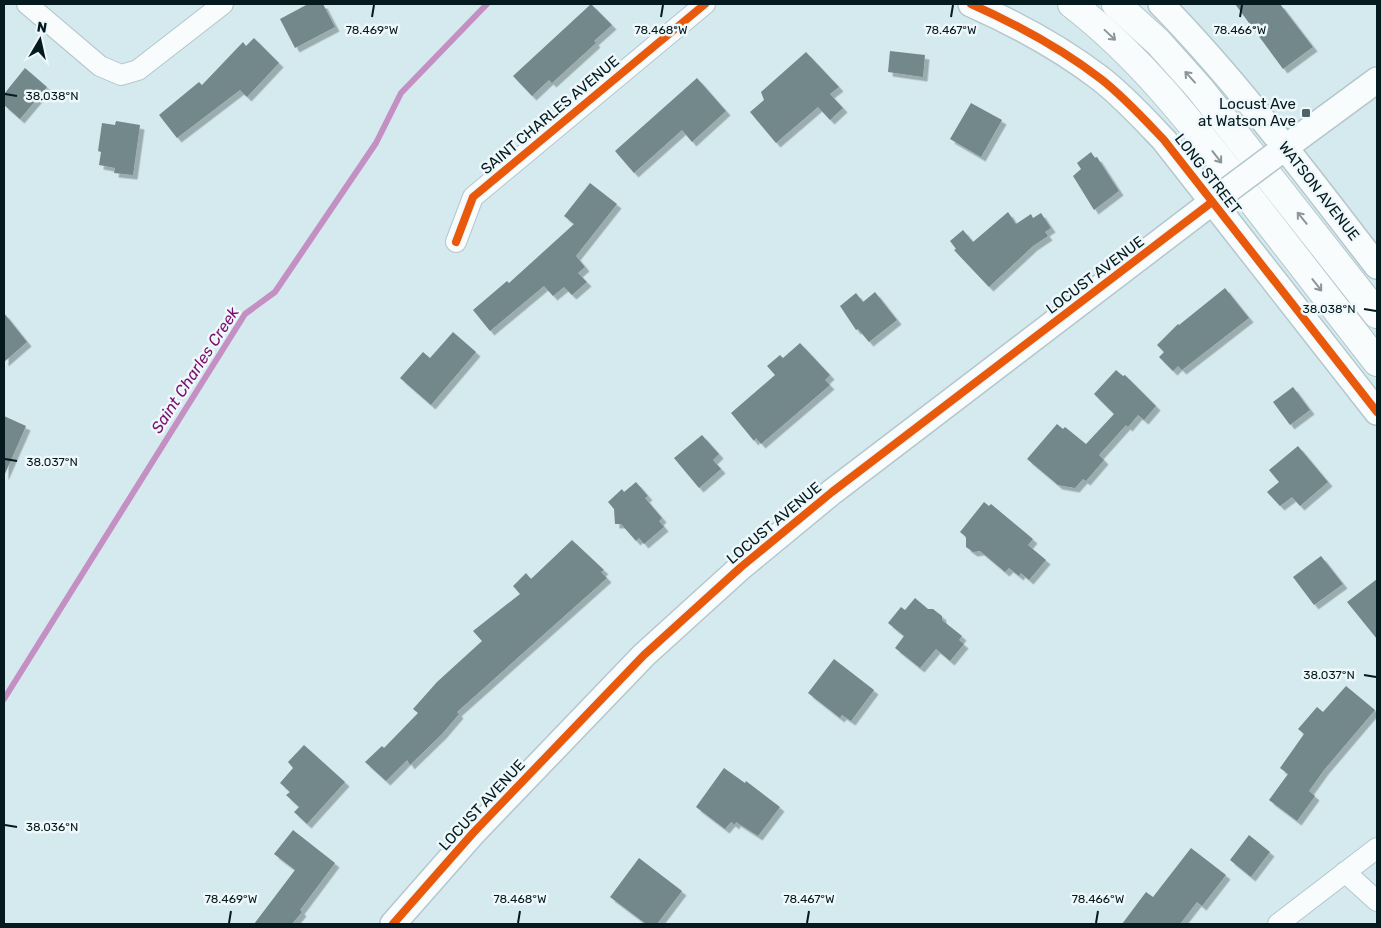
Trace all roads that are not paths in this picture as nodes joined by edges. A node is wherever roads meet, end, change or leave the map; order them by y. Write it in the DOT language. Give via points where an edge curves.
graph roads {
  1 [pos="27,4"];
  2 [pos="223,4"];
  3 [pos="705,4"];
  4 [pos="971,4"];
  5 [pos="1072,4"];
  6 [pos="1116,4"];
  7 [pos="1161,4"];
  8 [pos="1377,80"];
  9 [pos="1280,151"];
  10 [pos="1216,199"];
  11 [pos="456,242"];
  12 [pos="1377,266"];
  13 [pos="1377,314"];
  14 [pos="1377,362"];
  15 [pos="1377,412"];
  16 [pos="1377,848"];
  17 [pos="1345,872"];
  18 [pos="1377,900"];
  19 [pos="393,924"];
  20 [pos="1278,924"];
  1 -- 2 [label="street" via="100,66 121,75 145,66"];
  3 -- 11 [label="street, SAINT CHARLES AVENUE" via="474,197"];
  4 -- 10 [label="street, LONG STREET" via="1048,44 1101,79 1131,105"];
  5 -- 14 [label="highway, one-way" via="1141,64 1179,108"];
  13 -- 6 [label="highway, one-way" via="1200,89 1158,42"];
  7 -- 9 [label="street, WATSON AVENUE" via="1196,39"];
  8 -- 9 [label="street, LOCUST AVENUE"];
  9 -- 10 [label="street, LOCUST AVENUE, bridge"];
  9 -- 12 [label="street, WATSON AVENUE"];
  10 -- 15 [label="street, LONG STREET"];
  10 -- 19 [label="street, LOCUST AVENUE" via="832,492 741,566 644,655 473,833"];
  16 -- 17 [label="street"];
  17 -- 18 [label="street"];
  17 -- 20 [label="street"];
}
